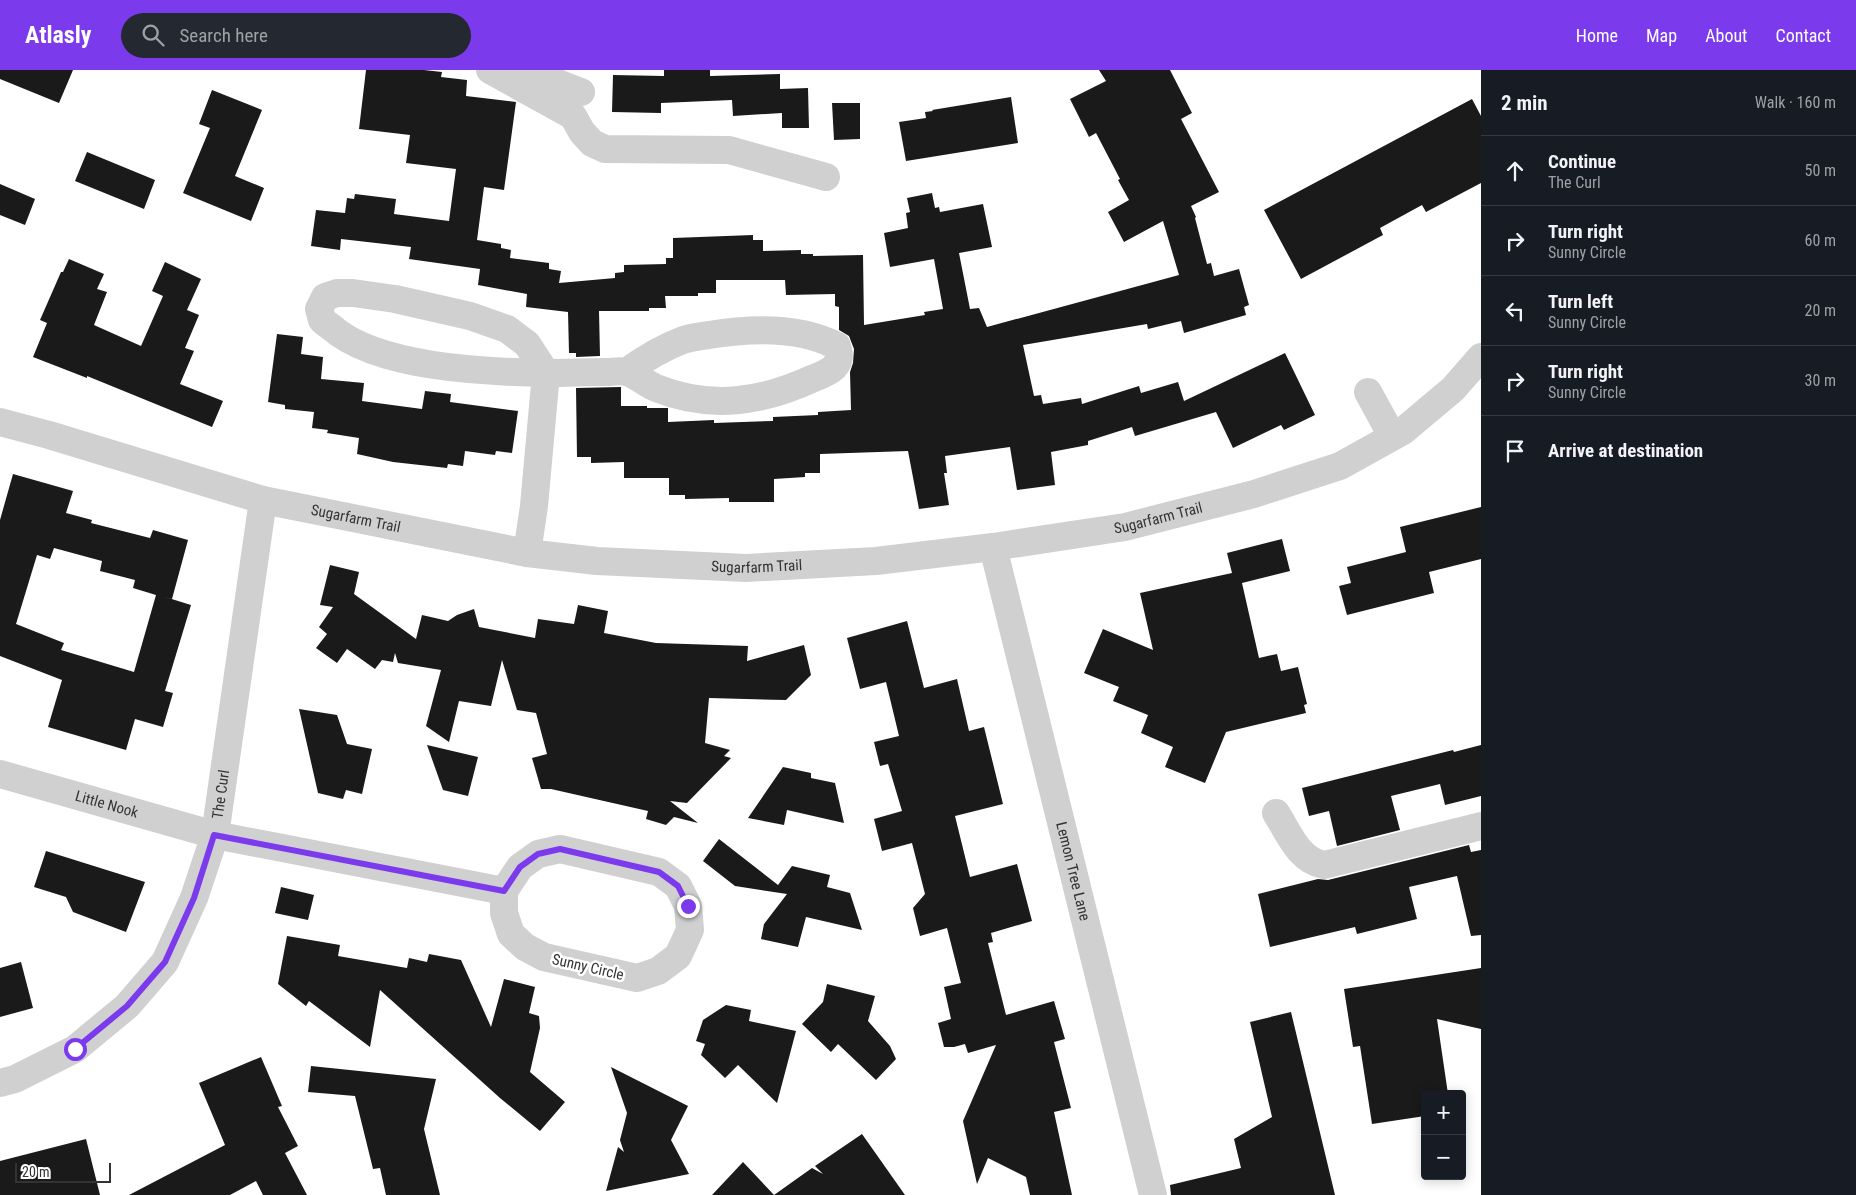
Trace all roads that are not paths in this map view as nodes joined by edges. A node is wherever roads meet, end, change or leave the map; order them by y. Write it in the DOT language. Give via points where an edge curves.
graph roads {
  1 [pos="490,70"];
  2 [pos="532,70"];
  3 [pos="581,93"];
  4 [pos="826,178"];
  5 [pos="1481,357"];
  6 [pos="626,372"];
  7 [pos="546,373"];
  8 [pos="1368,392"];
  9 [pos="0,422"];
  10 [pos="1392,436"];
  11 [pos="264,500"];
  12 [pos="993,547"];
  13 [pos="527,554"];
  14 [pos="0,774"];
  15 [pos="1276,813"];
  16 [pos="1481,826"];
  17 [pos="214,835"];
  18 [pos="504,891"];
  19 [pos="0,1083"];
  20 [pos="1153,1195"];
  1 -- 3 [label="street"];
  2 -- 3 [label="street"];
  3 -- 4 [label="street" via="582,132 592,143 605,149 729,150"];
  5 -- 10 [label="street, Sugarfarm Trail" via="1453,390 1403,431"];
  6 -- 6 [label="street" via="654,353 685,339 725,332 780,330 814,336 838,346 840,355 838,363 829,372 772,395 744,400 681,396 656,388"];
  6 -- 7 [label="street"];
  7 -- 7 [label="street" via="480,370 419,362 374,351 341,336 322,320 319,309 325,297 353,293 470,316 507,329 527,344"];
  7 -- 13 [label="street"];
  8 -- 10 [label="street"];
  9 -- 11 [label="street, Sugarfarm Trail"];
  10 -- 12 [label="street, Sugarfarm Trail" via="1340,466 1254,494 1125,527"];
  11 -- 13 [label="street, Sugarfarm Trail"];
  11 -- 17 [label="street, The Curl"];
  12 -- 13 [label="street, Sugarfarm Trail" via="876,561 746,568 597,561"];
  12 -- 20 [label="street, Lemon Tree Lane"];
  14 -- 17 [label="street, Little Nook"];
  15 -- 16 [label="street" via="1299,850 1311,861 1324,865"];
  17 -- 18 [label="street"];
  17 -- 19 [label="street, The Curl" via="194,898 165,962 127,1006 75,1049 15,1079"];
  18 -- 18 [label="street, Sunny Circle" via="520,867 538,854 560,849 659,872 678,886 688,906 690,930 678,956 658,971 636,978 544,957 524,948 511,934 504,913"];
}
